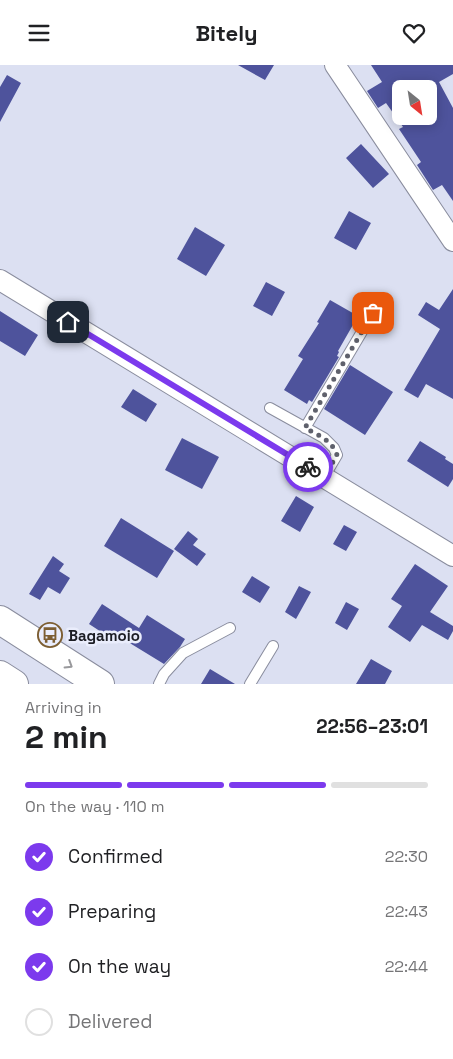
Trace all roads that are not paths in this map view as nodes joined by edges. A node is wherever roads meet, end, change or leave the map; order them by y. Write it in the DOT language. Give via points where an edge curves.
graph roads {
  1 [pos="335,65"];
  2 [pos="453,241"];
  3 [pos="0,280"];
  4 [pos="373,313"];
  5 [pos="270,408"];
  6 [pos="305,428"];
  7 [pos="324,477"];
  8 [pos="453,556"];
  9 [pos="0,621"];
  10 [pos="230,628"];
  11 [pos="273,645"];
  12 [pos="0,675"];
  13 [pos="14,684"];
  14 [pos="100,684"];
  15 [pos="159,684"];
  16 [pos="250,684"];
  1 -- 2 [label="street"];
  3 -- 7 [label="street"];
  4 -- 6 [label="lane"];
  5 -- 6 [label="lane"];
  6 -- 7 [label="lane" via="334,447 337,455"];
  7 -- 8 [label="street"];
  9 -- 14 [label="highway, one-way"];
  10 -- 15 [label="lane" via="184,653"];
  11 -- 16 [label="lane"];
  12 -- 13 [label="highway"];
}
